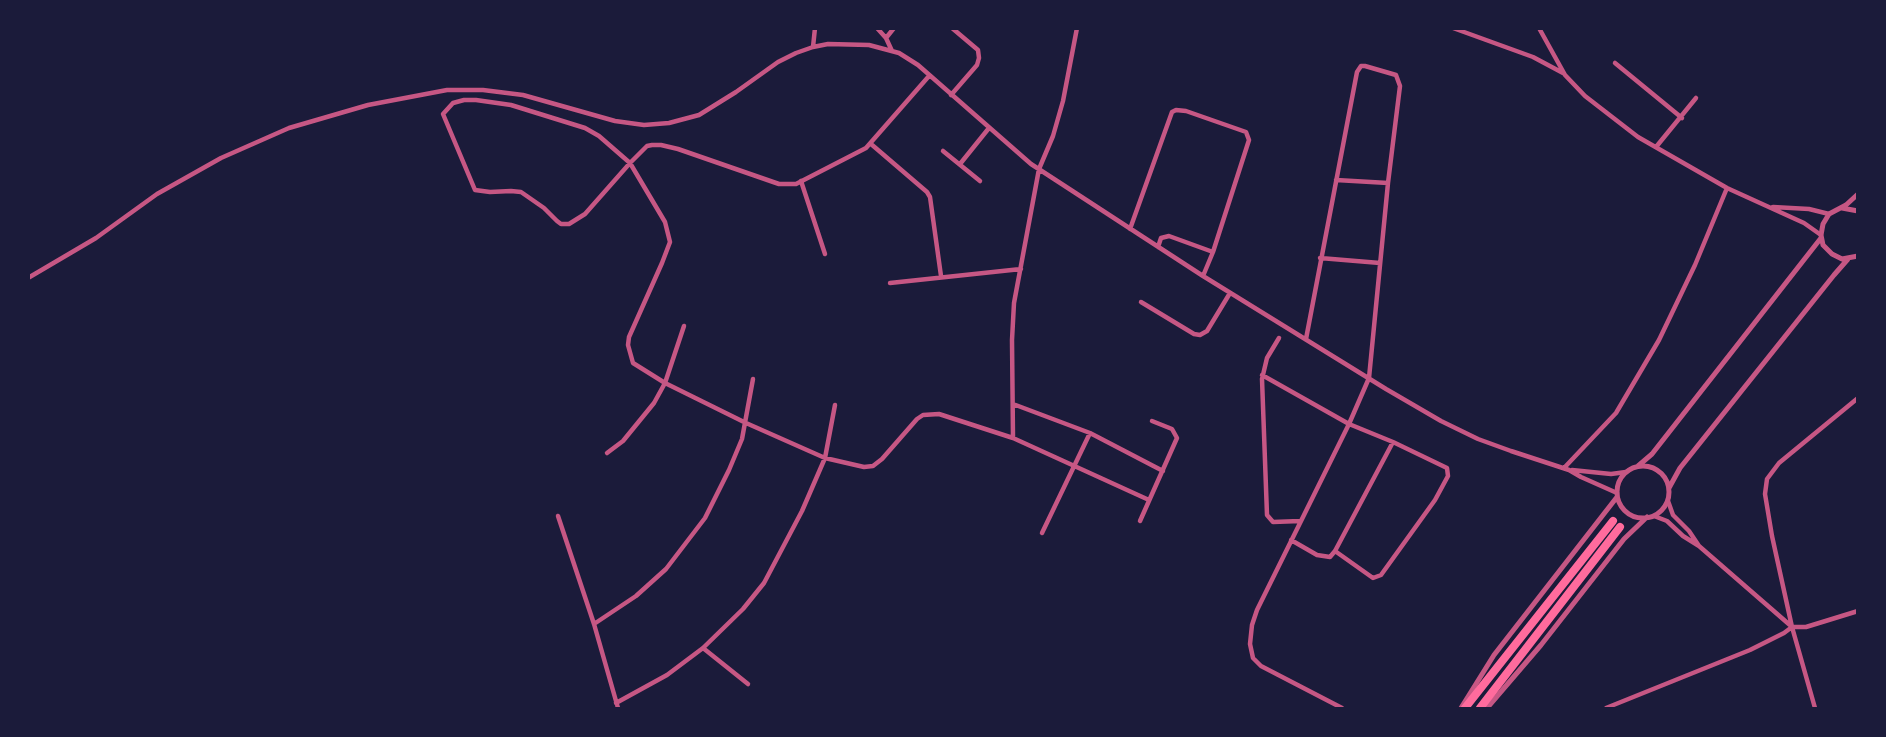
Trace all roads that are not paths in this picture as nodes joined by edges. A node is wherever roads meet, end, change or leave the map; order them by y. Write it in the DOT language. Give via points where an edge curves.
graph roads {
  1 [pos="815,28"];
  2 [pos="877,28"];
  3 [pos="894,28"];
  4 [pos="952,28"];
  5 [pos="1077,28"];
  6 [pos="1453,28"];
  7 [pos="1539,28"];
  8 [pos="886,38"];
  9 [pos="813,47"];
  10 [pos="892,51"];
  11 [pos="1615,63"];
  12 [pos="1565,75"];
  13 [pos="929,76"];
  14 [pos="951,95"];
  15 [pos="1696,98"];
  16 [pos="1682,118"];
  17 [pos="989,128"];
  18 [pos="871,144"];
  19 [pos="1656,147"];
  20 [pos="943,151"];
  21 [pos="630,163"];
  22 [pos="960,164"];
  23 [pos="1039,169"];
  24 [pos="1336,180"];
  25 [pos="981,181"];
  26 [pos="801,182"];
  27 [pos="1388,183"];
  28 [pos="1727,188"];
  29 [pos="1857,194"];
  30 [pos="1771,206"];
  31 [pos="1840,208"];
  32 [pos="1857,211"];
  33 [pos="1829,214"];
  34 [pos="1130,228"];
  35 [pos="1821,237"];
  36 [pos="1158,247"];
  37 [pos="1213,252"];
  38 [pos="825,254"];
  39 [pos="1320,258"];
  40 [pos="1854,258"];
  41 [pos="1380,263"];
  42 [pos="1021,269"];
  43 [pos="941,276"];
  44 [pos="1203,276"];
  45 [pos="28,278"];
  46 [pos="890,283"];
  47 [pos="1230,293"];
  48 [pos="1141,302"];
  49 [pos="684,326"];
  50 [pos="1279,338"];
  51 [pos="1306,339"];
  52 [pos="1262,375"];
  53 [pos="1369,378"];
  54 [pos="753,379"];
  55 [pos="665,383"];
  56 [pos="1857,398"];
  57 [pos="1013,404"];
  58 [pos="835,405"];
  59 [pos="1152,421"];
  60 [pos="746,423"];
  61 [pos="1349,424"];
  62 [pos="1090,433"];
  63 [pos="1012,438"];
  64 [pos="1393,442"];
  65 [pos="607,453"];
  66 [pos="825,458"];
  67 [pos="1075,466"];
  68 [pos="1638,466"];
  69 [pos="1567,469"];
  70 [pos="1163,471"];
  71 [pos="1626,472"];
  72 [pos="1669,488"];
  73 [pos="1617,495"];
  74 [pos="1149,500"];
  75 [pos="1668,501"];
  76 [pos="558,516"];
  77 [pos="1651,517"];
  78 [pos="1140,521"];
  79 [pos="1300,521"];
  80 [pos="1612,521"];
  81 [pos="1620,527"];
  82 [pos="1042,533"];
  83 [pos="1291,540"];
  84 [pos="1699,546"];
  85 [pos="1335,551"];
  86 [pos="1857,611"];
  87 [pos="594,624"];
  88 [pos="1792,627"];
  89 [pos="703,648"];
  90 [pos="748,684"];
  91 [pos="617,705"];
  92 [pos="1342,708"];
  93 [pos="1461,708"];
  94 [pos="1465,708"];
  95 [pos="1480,708"];
  96 [pos="1487,708"];
  97 [pos="1606,708"];
  98 [pos="1815,708"];
  1 -- 9 [label="street"];
  2 -- 8 [label="street"];
  3 -- 8 [label="street"];
  4 -- 14 [label="street" via="978,50 980,58"];
  5 -- 23 [label="street" via="1063,101"];
  6 -- 12 [label="street" via="1533,57"];
  7 -- 12 [label="street"];
  8 -- 10 [label="street"];
  9 -- 10 [label="street" via="847,43"];
  9 -- 45 [label="street" via="778,62 699,115 669,123 615,121 523,95 468,89 402,98 333,115 289,128 185,177 96,238"];
  10 -- 13 [label="street"];
  11 -- 16 [label="street"];
  12 -- 19 [label="street" via="1602,110"];
  13 -- 14 [label="street"];
  13 -- 18 [label="street"];
  14 -- 17 [label="street"];
  15 -- 16 [label="street"];
  16 -- 19 [label="street"];
  17 -- 22 [label="street"];
  17 -- 23 [label="street"];
  18 -- 26 [label="street"];
  18 -- 43 [label="street" via="930,197"];
  19 -- 28 [label="street"];
  20 -- 22 [label="street"];
  21 -- 21 [label="street" via="585,214 574,222 561,224 521,192 475,190 443,114 453,103 464,100 511,105 585,128"];
  21 -- 26 [label="street" via="647,146 656,144 774,183"];
  21 -- 55 [label="street" via="666,222 670,242 628,345 633,363"];
  22 -- 25 [label="street"];
  23 -- 34 [label="street"];
  23 -- 42 [label="street"];
  24 -- 27 [label="street"];
  24 -- 27 [label="street" via="1357,72 1365,66 1396,75 1399,80"];
  24 -- 39 [label="street"];
  26 -- 38 [label="street"];
  27 -- 41 [label="street"];
  28 -- 30 [label="street"];
  28 -- 69 [label="street" via="1659,340 1616,413"];
  29 -- 31 [label="street"];
  30 -- 33 [label="street"];
  30 -- 35 [label="street"];
  31 -- 32 [label="street"];
  31 -- 33 [label="street"];
  33 -- 35 [label="street"];
  34 -- 36 [label="street"];
  34 -- 37 [label="street" via="1169,116 1176,110 1186,111 1246,132 1249,140"];
  35 -- 40 [label="street" via="1832,254"];
  35 -- 68 [label="street" via="1652,454"];
  36 -- 37 [label="street" via="1161,238 1169,236"];
  36 -- 44 [label="street"];
  37 -- 44 [label="street"];
  39 -- 41 [label="street"];
  39 -- 51 [label="street"];
  40 -- 72 [label="street" via="1838,269"];
  41 -- 53 [label="street"];
  42 -- 43 [label="street"];
  42 -- 57 [label="street" via="1014,303"];
  43 -- 46 [label="street"];
  44 -- 47 [label="street"];
  47 -- 48 [label="street" via="1200,335"];
  47 -- 51 [label="street"];
  49 -- 55 [label="street"];
  50 -- 52 [label="street"];
  51 -- 53 [label="street"];
  52 -- 61 [label="street"];
  52 -- 79 [label="street" via="1267,515 1275,522"];
  53 -- 61 [label="street"];
  53 -- 69 [label="street" via="1478,439"];
  54 -- 60 [label="street"];
  55 -- 60 [label="street"];
  55 -- 65 [label="street" via="643,418"];
  56 -- 88 [label="street" via="1779,463 1767,479 1768,515"];
  57 -- 62 [label="street"];
  57 -- 63 [label="street"];
  58 -- 66 [label="street"];
  59 -- 70 [label="street" via="1172,429 1177,438"];
  60 -- 66 [label="street"];
  60 -- 87 [label="street" via="718,495 678,554 636,596"];
  61 -- 64 [label="street"];
  61 -- 79 [label="street"];
  62 -- 67 [label="street"];
  62 -- 70 [label="street"];
  63 -- 66 [label="street" via="932,414 917,419 873,466"];
  63 -- 67 [label="street"];
  64 -- 85 [label="street"];
  64 -- 85 [label="street" via="1447,468 1448,476 1378,577 1372,578"];
  66 -- 89 [label="street" via="764,583"];
  67 -- 74 [label="street"];
  67 -- 82 [label="street"];
  68 -- 71 [label="street"];
  68 -- 72 [label="street" via="1654,469"];
  69 -- 71 [label="street"];
  69 -- 73 [label="street"];
  70 -- 74 [label="street"];
  71 -- 73 [label="street"];
  72 -- 75 [label="street"];
  73 -- 77 [label="street" via="1620,506 1629,515"];
  73 -- 93 [label="street" via="1505,640"];
  74 -- 78 [label="street"];
  75 -- 77 [label="street"];
  75 -- 84 [label="street" via="1673,515"];
  76 -- 87 [label="street"];
  77 -- 84 [label="street" via="1667,521"];
  77 -- 96 [label="street" via="1624,539"];
  79 -- 83 [label="street"];
  80 -- 94 [label="highway"];
  81 -- 95 [label="highway"];
  83 -- 85 [label="street" via="1323,557 1330,557"];
  83 -- 92 [label="street" via="1254,617 1251,653 1261,666"];
  84 -- 88 [label="street"];
  86 -- 88 [label="street" via="1806,627"];
  87 -- 91 [label="street"];
  88 -- 97 [label="street" via="1750,650"];
  88 -- 98 [label="street"];
  89 -- 90 [label="street"];
  89 -- 91 [label="street"];
}
